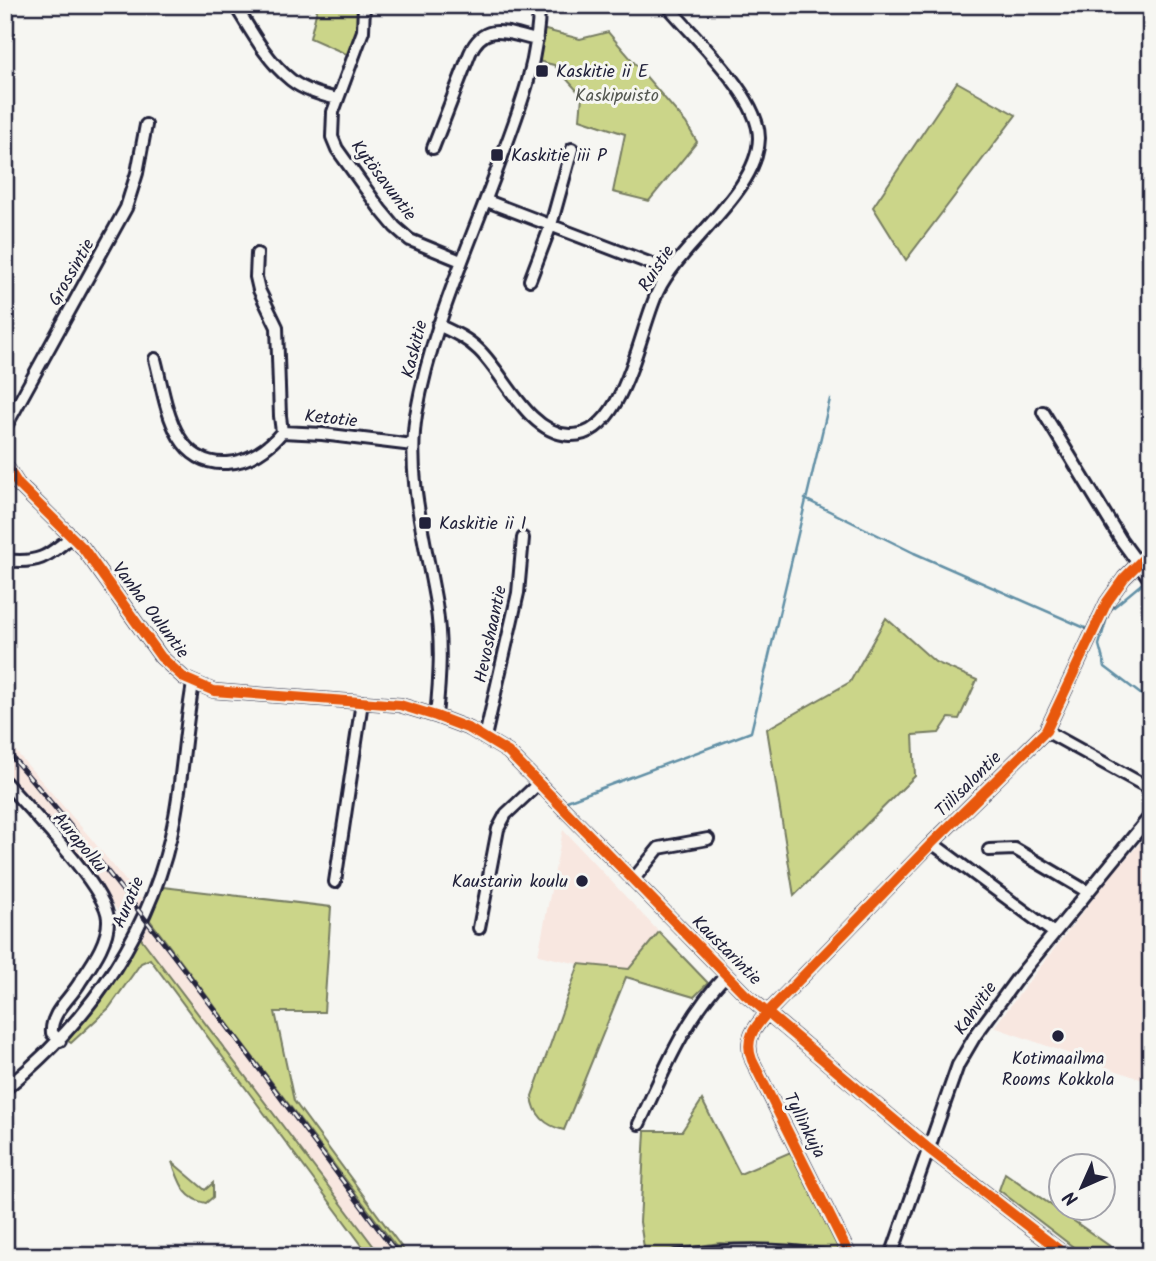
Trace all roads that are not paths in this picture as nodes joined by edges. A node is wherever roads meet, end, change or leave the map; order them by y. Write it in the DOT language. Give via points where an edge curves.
graph roads {
  1 [pos="235,5"];
  2 [pos="364,5"];
  3 [pos="538,5"];
  4 [pos="667,5"];
  5 [pos="537,40"];
  6 [pos="337,99"];
  7 [pos="146,125"];
  8 [pos="433,148"];
  9 [pos="572,149"];
  10 [pos="487,201"];
  11 [pos="551,225"];
  12 [pos="257,254"];
  13 [pos="461,261"];
  14 [pos="670,271"];
  15 [pos="530,279"];
  16 [pos="438,325"];
  17 [pos="155,359"];
  18 [pos="1043,412"];
  19 [pos="5,428"];
  20 [pos="282,432"];
  21 [pos="414,445"];
  22 [pos="5,464"];
  23 [pos="71,537"];
  24 [pos="523,538"];
  25 [pos="1151,551"];
  26 [pos="5,560"];
  27 [pos="1138,564"];
  28 [pos="1149,578"];
  29 [pos="193,684"];
  30 [pos="362,702"];
  31 [pos="436,716"];
  32 [pos="1046,731"];
  33 [pos="485,737"];
  34 [pos="5,782"];
  35 [pos="539,783"];
  36 [pos="1151,789"];
  37 [pos="1151,816"];
  38 [pos="708,839"];
  39 [pos="932,843"];
  40 [pos="989,850"];
  41 [pos="634,880"];
  42 [pos="335,881"];
  43 [pos="1088,892"];
  44 [pos="480,928"];
  45 [pos="1055,933"];
  46 [pos="726,975"];
  47 [pos="768,1012"];
  48 [pos="60,1041"];
  49 [pos="5,1089"];
  50 [pos="639,1124"];
  51 [pos="929,1149"];
  52 [pos="737,1254"];
  53 [pos="676,1256"];
  54 [pos="826,1256"];
  55 [pos="850,1256"];
  56 [pos="891,1256"];
  57 [pos="1067,1256"];
  1 -- 6 [label="street" via="291,80"];
  2 -- 6 [label="street, Kytösavuntie" via="363,31"];
  3 -- 5 [label="street, Kaskitie"];
  4 -- 14 [label="street, Ruistie" via="744,95 758,124 759,140 757,157 738,189"];
  5 -- 8 [label="street" via="489,32 478,38"];
  5 -- 10 [label="street, Kaskitie" via="533,67"];
  6 -- 13 [label="street, Kytösavuntie" via="331,123 337,149 380,209 410,240"];
  7 -- 19 [label="street, Grossintie" via="126,208"];
  9 -- 11 [label="street"];
  10 -- 11 [label="street"];
  10 -- 13 [label="street, Kaskitie"];
  11 -- 14 [label="street"];
  11 -- 15 [label="street"];
  12 -- 20 [label="street" via="259,290 277,327"];
  13 -- 16 [label="street, Kaskitie"];
  14 -- 16 [label="street, Ruistie" via="615,404 600,425 578,435 559,433 537,421 476,347"];
  16 -- 21 [label="street, Kaskitie" via="417,411"];
  17 -- 20 [label="street, Ketotie" via="175,433 193,455 205,461 236,462 265,448"];
  18 -- 27 [label="street"];
  20 -- 21 [label="street, Ketotie"];
  21 -- 31 [label="street, Kaskitie" via="416,499 439,637"];
  22 -- 23 [label="street, Vanha Ouluntie"];
  23 -- 26 [label="street" via="45,558 24,563"];
  23 -- 29 [label="street, Vanha Ouluntie" via="161,657"];
  24 -- 33 [label="street, Hevoshaantie" via="518,593"];
  25 -- 27 [label="street, Tiilisalontie"];
  27 -- 28 [label="street"];
  27 -- 32 [label="street, Tiilisalontie" via="1107,602"];
  29 -- 30 [label="street, Vanha Ouluntie" via="227,693"];
  29 -- 48 [label="street, Auratie" via="175,816 152,893 120,961"];
  30 -- 31 [label="street, Vanha Ouluntie" via="400,705"];
  30 -- 42 [label="street"];
  31 -- 33 [label="street, Kaustarintie"];
  32 -- 36 [label="street"];
  32 -- 39 [label="street, Tiilisalontie"];
  33 -- 35 [label="street, Kaustarintie"];
  34 -- 48 [label="street, Aurapolku" via="92,883 107,909 108,926 98,952 54,1018 52,1033"];
  35 -- 41 [label="street, Kaustarintie"];
  35 -- 44 [label="street" via="506,814 498,829"];
  37 -- 43 [label="street, Kahvitie"];
  38 -- 41 [label="street" via="659,848"];
  39 -- 45 [label="street"];
  39 -- 47 [label="street, Tiilisalontie"];
  40 -- 43 [label="street" via="1015,849"];
  41 -- 46 [label="street, Kaustarintie"];
  43 -- 45 [label="street, Kahvitie"];
  45 -- 51 [label="street, Kahvitie" via="963,1055"];
  46 -- 47 [label="street, Kaustarintie"];
  46 -- 50 [label="street" via="682,1033"];
  47 -- 51 [label="street, Kaustarintie"];
  47 -- 55 [label="street, Tyllinkuja" via="749,1036 748,1050"];
  48 -- 49 [label="street, Auratie"];
  51 -- 56 [label="street, Kahvitie"];
  51 -- 57 [label="street, Kaustarintie"];
  52 -- 53 [label="street" via="707,1251"];
  52 -- 54 [label="street"];
}
